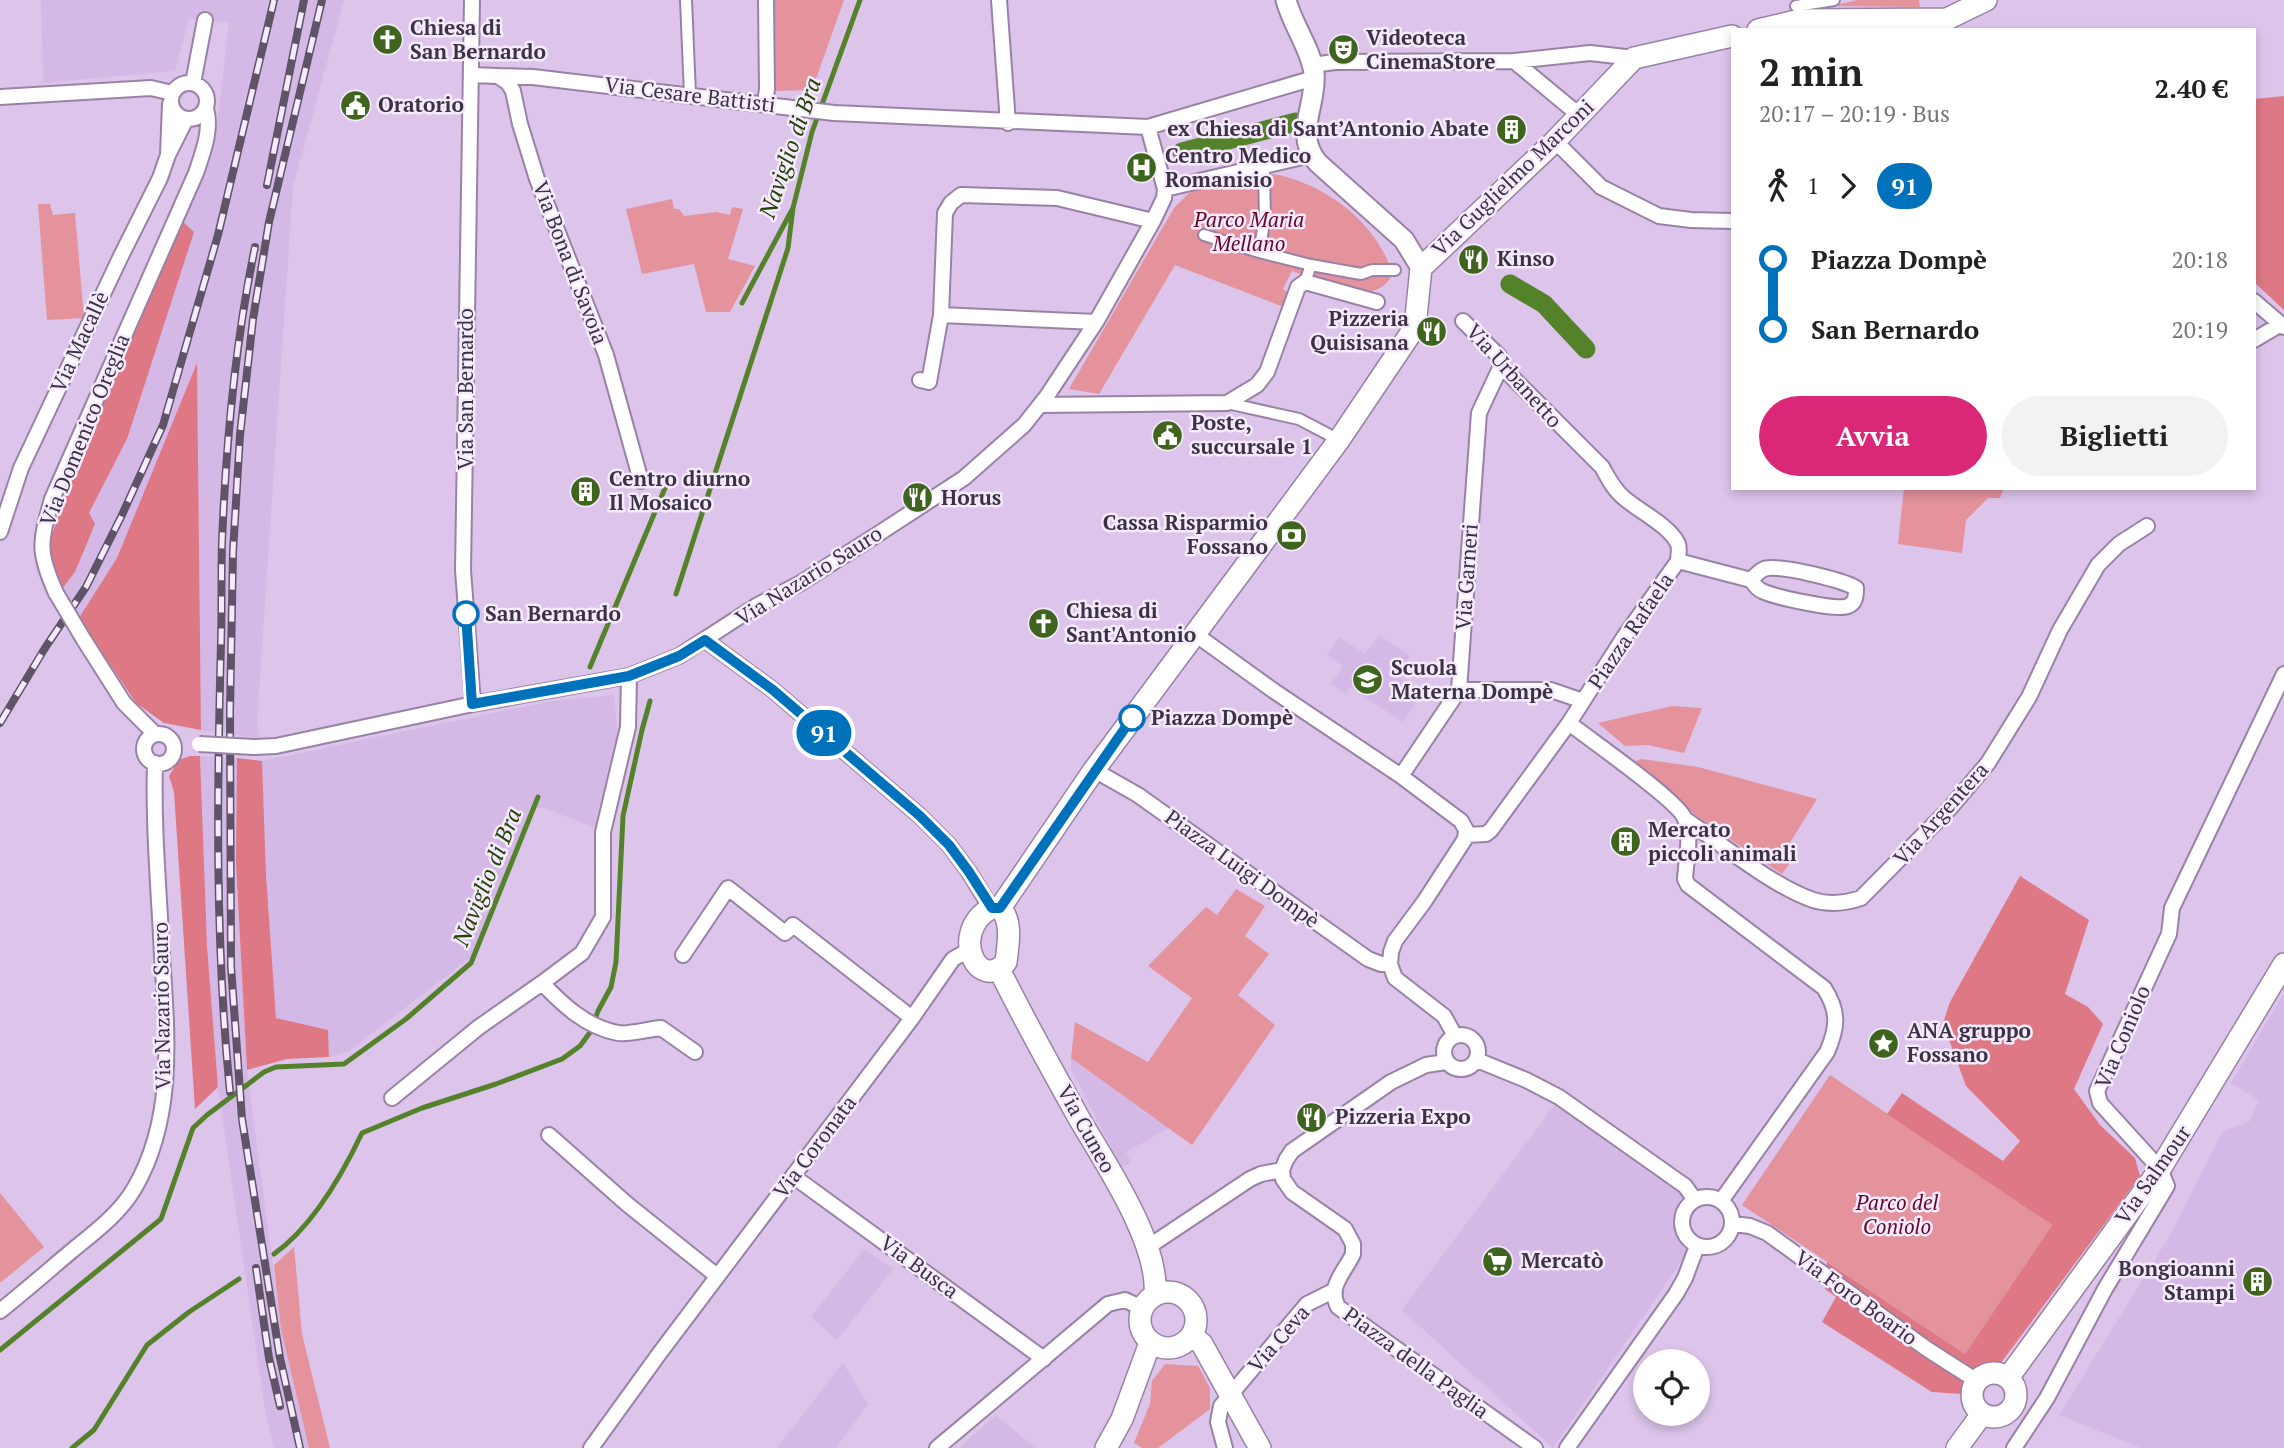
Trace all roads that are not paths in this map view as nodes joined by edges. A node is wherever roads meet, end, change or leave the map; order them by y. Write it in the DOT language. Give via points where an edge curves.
graph roads {
  1 [pos="472,0"];
  2 [pos="686,0"];
  3 [pos="766,0"];
  4 [pos="999,0"];
  5 [pos="1286,0"];
  6 [pos="1835,0"];
  7 [pos="1986,0"];
  8 [pos="1796,5"];
  9 [pos="205,20"];
  10 [pos="1766,28"];
  11 [pos="1731,36"];
  12 [pos="1634,58"];
  13 [pos="1514,61"];
  14 [pos="1313,71"];
  15 [pos="471,75"];
  16 [pos="498,76"];
  17 [pos="193,83"];
  18 [pos="690,95"];
  19 [pos="0,97"];
  20 [pos="171,98"];
  21 [pos="765,103"];
  22 [pos="206,108"];
  23 [pos="1578,115"];
  24 [pos="186,120"];
  25 [pos="1008,123"];
  26 [pos="1147,127"];
  27 [pos="1555,141"];
  28 [pos="168,155"];
  29 [pos="1311,155"];
  30 [pos="1264,173"];
  31 [pos="1164,189"];
  32 [pos="1153,221"];
  33 [pos="1731,221"];
  34 [pos="1204,235"];
  35 [pos="1259,252"];
  36 [pos="1311,265"];
  37 [pos="1421,268"];
  38 [pos="1395,270"];
  39 [pos="1305,282"];
  40 [pos="1377,302"];
  41 [pos="2256,303"];
  42 [pos="941,315"];
  43 [pos="1463,321"];
  44 [pos="1096,322"];
  45 [pos="2282,325"];
  46 [pos="2256,339"];
  47 [pos="1501,366"];
  48 [pos="920,380"];
  49 [pos="1227,403"];
  50 [pos="1040,405"];
  51 [pos="1565,432"];
  52 [pos="1339,440"];
  53 [pos="641,481"];
  54 [pos="2147,526"];
  55 [pos="0,532"];
  56 [pos="1678,561"];
  57 [pos="1751,580"];
  58 [pos="1195,634"];
  59 [pos="705,640"];
  60 [pos="2284,674"];
  61 [pos="629,676"];
  62 [pos="1459,690"];
  63 [pos="1583,701"];
  64 [pos="472,704"];
  65 [pos="1569,723"];
  66 [pos="155,734"];
  67 [pos="173,744"];
  68 [pos="155,763"];
  69 [pos="1094,770"];
  70 [pos="1401,776"];
  71 [pos="1685,819"];
  72 [pos="1466,835"];
  73 [pos="996,908"];
  74 [pos="969,950"];
  75 [pos="683,955"];
  76 [pos="1390,964"];
  77 [pos="2284,964"];
  78 [pos="999,969"];
  79 [pos="542,983"];
  80 [pos="912,1018"];
  81 [pos="1455,1036"];
  82 [pos="695,1052"];
  83 [pos="1477,1060"];
  84 [pos="1446,1062"];
  85 [pos="392,1098"];
  86 [pos="549,1135"];
  87 [pos="2161,1169"];
  88 [pos="1282,1170"];
  89 [pos="793,1176"];
  90 [pos="1695,1200"];
  91 [pos="1721,1201"];
  92 [pos="1733,1224"];
  93 [pos="1697,1246"];
  94 [pos="1147,1247"];
  95 [pos="718,1276"];
  96 [pos="1333,1291"];
  97 [pos="1149,1301"];
  98 [pos="0,1311"];
  99 [pos="1192,1336"];
  100 [pos="1150,1343"];
  101 [pos="1044,1359"];
  102 [pos="2008,1378"];
  103 [pos="1977,1381"];
  104 [pos="1230,1394"];
  105 [pos="1982,1414"];
  106 [pos="591,1448"];
  107 [pos="937,1448"];
  108 [pos="1106,1448"];
  109 [pos="1225,1448"];
  110 [pos="1260,1448"];
  111 [pos="1535,1448"];
  112 [pos="1567,1448"];
  113 [pos="1957,1448"];
  114 [pos="2014,1448"];
  1 -- 15 [label="street, Via San Bernardo"];
  2 -- 18 [label="street"];
  3 -- 21 [label="street"];
  4 -- 25 [label="street"];
  5 -- 14 [label="street"];
  6 -- 8 [label="street"];
  7 -- 10 [label="main road" via="1947,19 1800,20"];
  9 -- 17 [label="street"];
  11 -- 12 [label="main road"];
  12 -- 13 [label="street, Via Cesare Battisti" via="1590,53"];
  12 -- 23 [label="main road, Via Guglielmo Marconi"];
  13 -- 14 [label="street, Via Cesare Battisti" via="1335,62"];
  13 -- 23 [label="street"];
  14 -- 26 [label="street, Via Cesare Battisti"];
  14 -- 29 [label="street" via="1306,134"];
  15 -- 16 [label="street"];
  15 -- 64 [label="street, Via San Bernardo" via="463,570"];
  16 -- 18 [label="street, Via Cesare Battisti"];
  16 -- 53 [label="street, Via Bona di Savoia" via="513,91 537,179 606,355"];
  17 -- 20 [label="street" via="181,84"];
  17 -- 22 [label="street" via="204,90"];
  18 -- 21 [label="street, Via Cesare Battisti"];
  19 -- 20 [label="street" via="151,88"];
  20 -- 24 [label="street" via="176,114"];
  20 -- 28 [label="street, Via Macallè"];
  21 -- 25 [label="street, Via Cesare Battisti" via="827,112"];
  22 -- 24 [label="street"];
  22 -- 66 [label="street, Via Domenico Oreglia, bridge" via="208,129 196,173 52,499 41,540 43,563 56,593 124,703"];
  23 -- 27 [label="main road, Via Guglielmo Marconi"];
  24 -- 28 [label="street, Via Macallè"];
  25 -- 26 [label="street, Via Cesare Battisti"];
  26 -- 31 [label="street"];
  27 -- 33 [label="street" via="1601,187 1659,216"];
  27 -- 37 [label="main road, Via Guglielmo Marconi"];
  28 -- 55 [label="street, Via Macallè" via="21,468"];
  29 -- 31 [label="street"];
  29 -- 37 [label="street" via="1404,240"];
  30 -- 35 [label="street" via="1265,218"];
  31 -- 32 [label="street, Via Nazario Sauro"];
  32 -- 42 [label="street" via="1057,198 961,195 945,212"];
  32 -- 44 [label="street, Via Nazario Sauro"];
  34 -- 35 [label="street"];
  35 -- 36 [label="street"];
  36 -- 38 [label="street" via="1361,274"];
  36 -- 39 [label="street"];
  37 -- 52 [label="main road, Via Guglielmo Marconi" via="1415,327"];
  39 -- 40 [label="street"];
  39 -- 49 [label="street" via="1298,286 1268,372 1257,385"];
  41 -- 45 [label="street"];
  42 -- 44 [label="street"];
  42 -- 48 [label="street" via="929,382"];
  43 -- 47 [label="street, Via Urbanetto" via="1499,356"];
  44 -- 50 [label="street, Via Nazario Sauro"];
  45 -- 46 [label="street"];
  47 -- 51 [label="street, Via Urbanetto"];
  47 -- 62 [label="street, Via Garneri" via="1479,413"];
  49 -- 50 [label="street"];
  49 -- 52 [label="street" via="1299,419"];
  50 -- 59 [label="street, Via Nazario Sauro" via="964,478"];
  51 -- 56 [label="street, Piazza Rafaela" via="1602,467 1623,497 1672,536 1679,546"];
  52 -- 58 [label="main road, Via Guglielmo Marconi"];
  54 -- 71 [label="street, Via Argentera" via="2098,565 1988,763 1861,898 1846,903 1814,901"];
  56 -- 57 [label="street, Piazza Rafaela"];
  56 -- 63 [label="street, Piazza Rafaela"];
  57 -- 57 [label="street, Piazza Rafaela" via="1759,591 1833,608 1846,607 1856,596 1856,587 1844,581 1775,568 1761,569"];
  58 -- 69 [label="main road, Via Guglielmo Marconi"];
  58 -- 70 [label="street"];
  59 -- 61 [label="street, Via Nazario Sauro"];
  59 -- 73 [label="street" via="773,690 920,816 956,854"];
  60 -- 87 [label="street, Via Coniolo" via="2172,908 2169,934 2097,1091 2100,1103"];
  61 -- 64 [label="street, Via Nazario Sauro"];
  61 -- 79 [label="street" via="628,726 603,832 603,917 582,953"];
  62 -- 63 [label="street" via="1551,690"];
  62 -- 70 [label="street, Via Garneri"];
  63 -- 65 [label="street"];
  64 -- 67 [label="street, Via Nazario Sauro, bridge" via="276,746"];
  65 -- 71 [label="street, Via Argentera" via="1629,768"];
  65 -- 72 [label="street" via="1492,830"];
  66 -- 67 [label="street" via="165,735"];
  66 -- 68 [label="street" via="144,749"];
  67 -- 68 [label="street" via="168,760"];
  68 -- 98 [label="street, Via Nazario Sauro" via="153,806 167,1069 153,1145 134,1190 106,1222"];
  69 -- 73 [label="main road, Via Guglielmo Marconi"];
  69 -- 76 [label="street, Piazza Luigi Dompè" via="1138,795 1368,959"];
  70 -- 72 [label="street" via="1461,821"];
  71 -- 91 [label="street" via="1688,886 1824,988 1833,1002 1836,1023 1827,1052"];
  72 -- 76 [label="street" via="1395,941"];
  73 -- 74 [label="main road" via="978,919"];
  73 -- 78 [label="main road" via="1008,924 1006,962"];
  74 -- 78 [label="main road" via="983,968"];
  74 -- 80 [label="street, Via Coronata" via="953,959"];
  75 -- 80 [label="street" via="727,888 785,933 793,925"];
  76 -- 81 [label="street" via="1395,978 1444,1016"];
  77 -- 87 [label="main road, Via Salmour"];
  78 -- 94 [label="main road, Via Cuneo"];
  79 -- 82 [label="street" via="584,1020 620,1034 661,1028"];
  79 -- 85 [label="street"];
  80 -- 89 [label="street, Via Coronata"];
  81 -- 83 [label="street" via="1472,1038 1478,1048"];
  81 -- 84 [label="street" via="1444,1046"];
  83 -- 84 [label="street" via="1461,1069"];
  83 -- 90 [label="street" via="1559,1097 1685,1186"];
  84 -- 88 [label="street" via="1426,1065 1391,1082 1292,1151"];
  86 -- 95 [label="street"];
  87 -- 102 [label="main road, Via Salmour"];
  87 -- 114 [label="street" via="2167,1186"];
  88 -- 94 [label="street" via="1250,1179"];
  88 -- 96 [label="street, Piazza della Paglia" via="1292,1192 1349,1236 1353,1254"];
  89 -- 95 [label="street, Via Coronata"];
  89 -- 101 [label="street, Via Busca"];
  90 -- 91 [label="street"];
  90 -- 93 [label="street" via="1681,1220 1685,1235"];
  91 -- 92 [label="street"];
  92 -- 93 [label="street" via="1720,1244"];
  92 -- 103 [label="street, Via Foro Boario" via="1767,1233"];
  93 -- 112 [label="street" via="1676,1294"];
  94 -- 97 [label="main road, Via Cuneo" via="1156,1283"];
  95 -- 106 [label="street, Via Coronata"];
  96 -- 104 [label="street, Via Ceva" via="1307,1304"];
  96 -- 111 [label="street, Piazza della Paglia" via="1338,1307"];
  97 -- 99 [label="main road" via="1174,1292 1190,1302 1197,1319"];
  97 -- 100 [label="main road" via="1140,1327"];
  97 -- 101 [label="street" via="1108,1304"];
  99 -- 100 [label="main road" via="1168,1349"];
  99 -- 104 [label="main road" via="1202,1344"];
  100 -- 108 [label="main road" via="1122,1419"];
  101 -- 107 [label="street"];
  102 -- 103 [label="main road" via="1988,1374"];
  102 -- 105 [label="main road" via="2017,1398 2010,1411 1997,1417"];
  103 -- 105 [label="main road" via="1972,1399"];
  104 -- 109 [label="street" via="1221,1406 1218,1422"];
  104 -- 110 [label="main road"];
  105 -- 113 [label="main road"];
}
